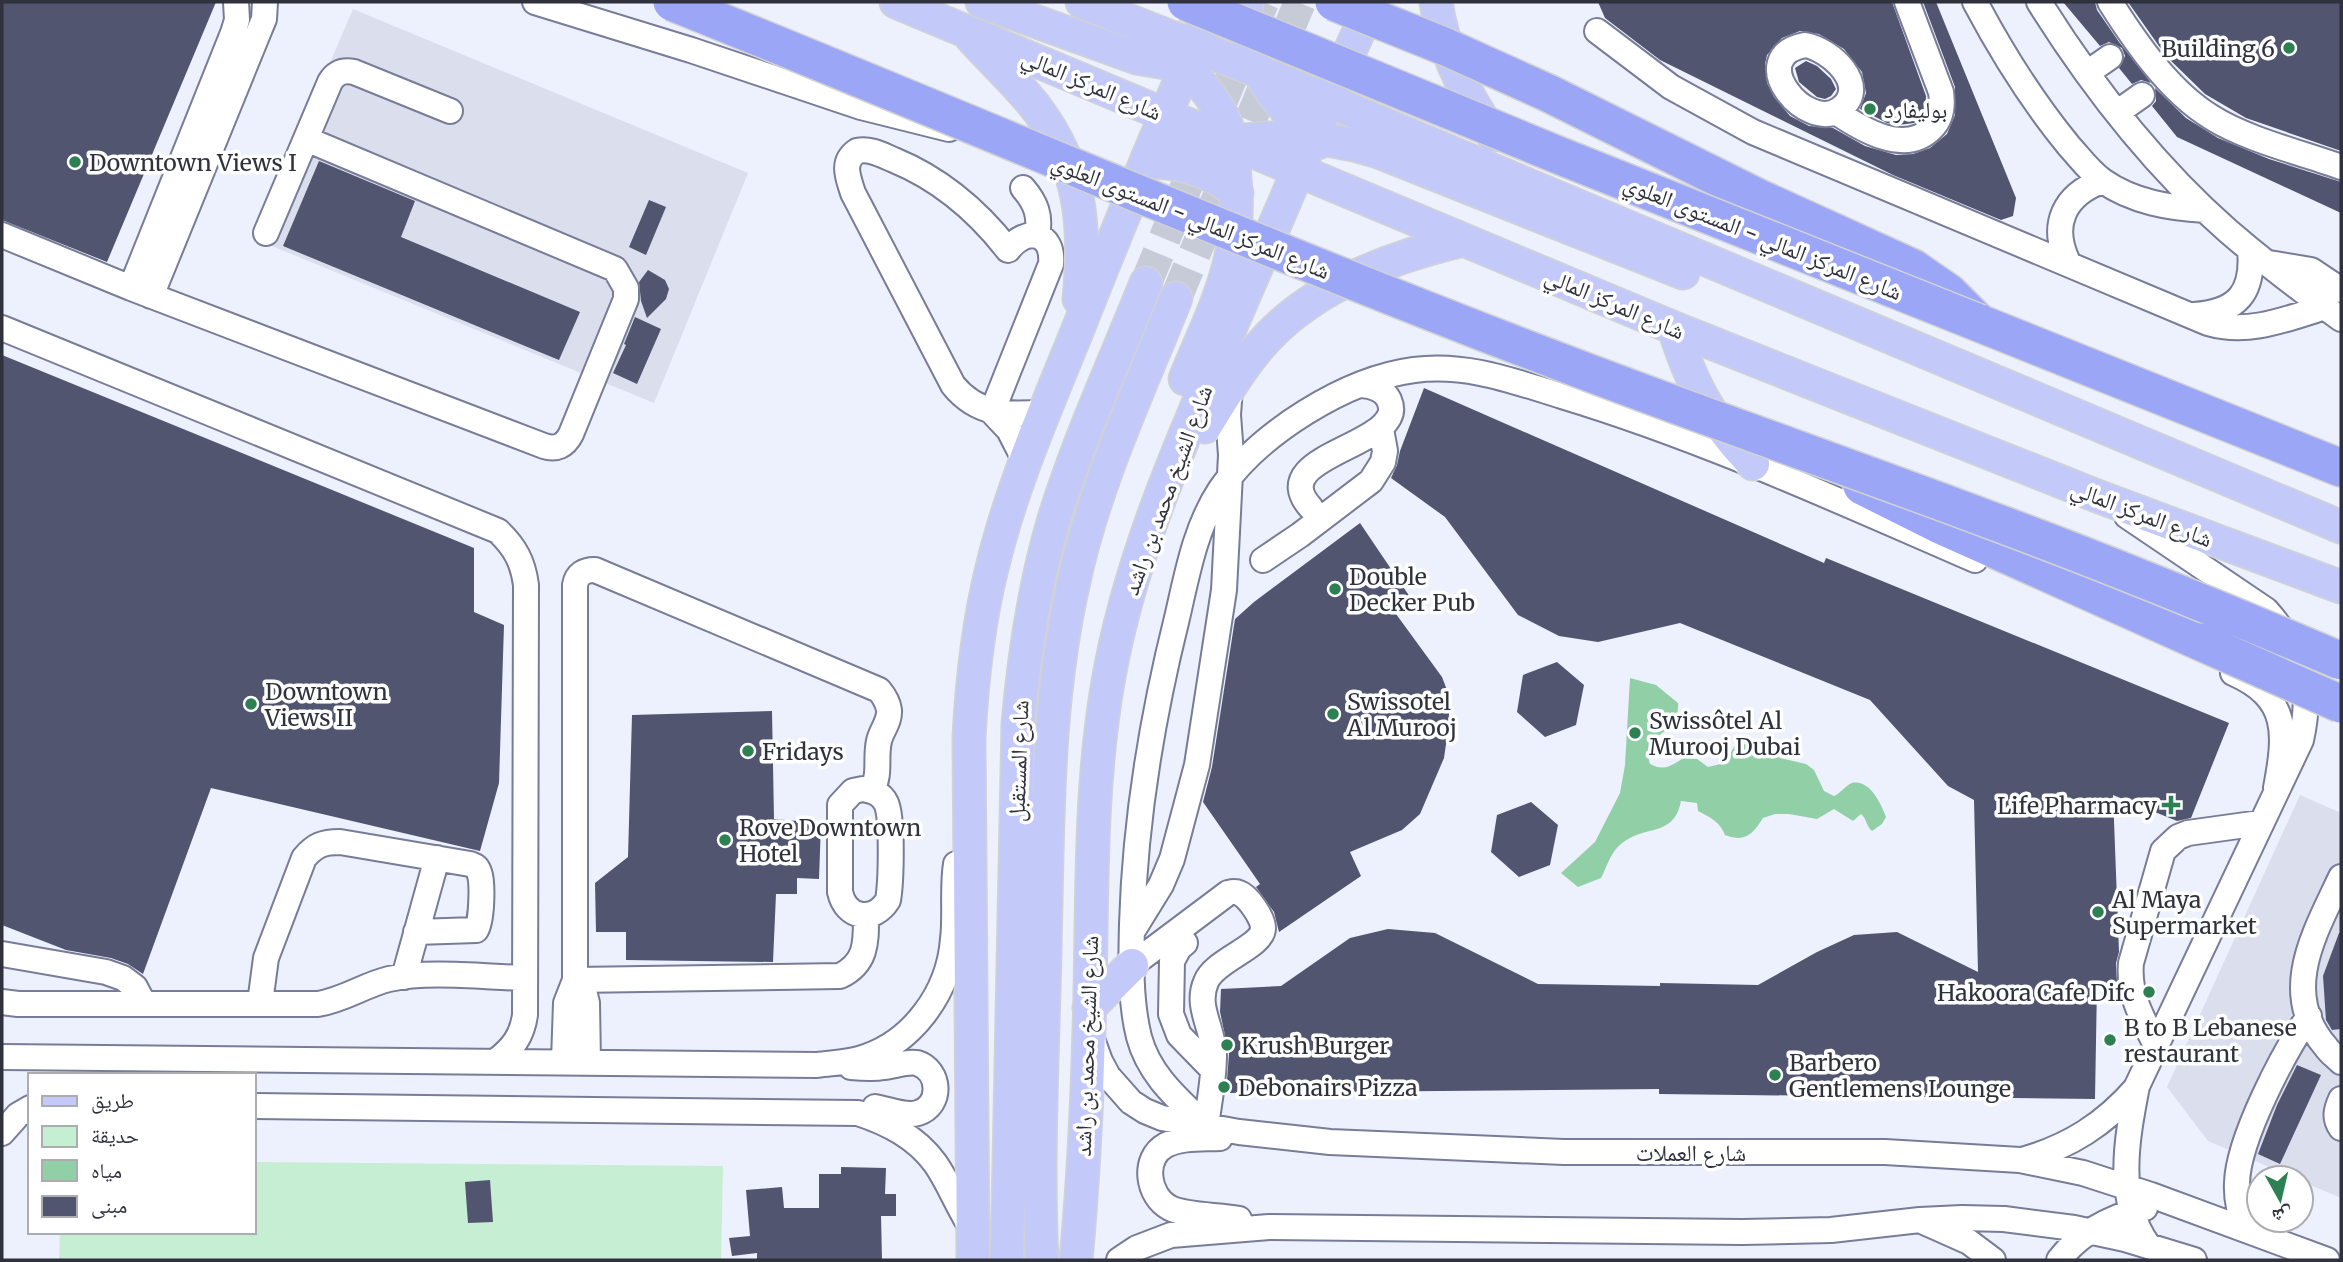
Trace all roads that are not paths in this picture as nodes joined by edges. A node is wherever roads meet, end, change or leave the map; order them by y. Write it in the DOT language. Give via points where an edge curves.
graph roads {
  1 [pos="236,2"];
  2 [pos="265,2"];
  3 [pos="536,2"];
  4 [pos="672,2"];
  5 [pos="896,2"];
  6 [pos="982,2"];
  7 [pos="1186,2"];
  8 [pos="1214,2"];
  9 [pos="1247,2"];
  10 [pos="1335,2"];
  11 [pos="1372,2"];
  12 [pos="1436,2"];
  13 [pos="1907,2"];
  14 [pos="1975,2"];
  15 [pos="2039,2"];
  16 [pos="2110,2"];
  17 [pos="1097,7"];
  18 [pos="965,31"];
  19 [pos="1597,32"];
  20 [pos="1343,51"];
  21 [pos="1121,53"];
  22 [pos="1190,57"];
  23 [pos="2110,57"];
  24 [pos="1260,72"];
  25 [pos="2087,73"];
  26 [pos="2142,95"];
  27 [pos="1328,102"];
  28 [pos="450,111"];
  29 [pos="2118,112"];
  30 [pos="1836,113"];
  31 [pos="1165,114"];
  32 [pos="995,135"];
  33 [pos="1312,137"];
  34 [pos="306,139"];
  35 [pos="1232,142"];
  36 [pos="1146,160"];
  37 [pos="1396,160"];
  38 [pos="2341,167"];
  39 [pos="1299,170"];
  40 [pos="2102,181"];
  41 [pos="1023,188"];
  42 [pos="1237,193"];
  43 [pos="1557,197"];
  44 [pos="1379,203"];
  45 [pos="2205,210"];
  46 [pos="266,233"];
  47 [pos="2,235"];
  48 [pos="1037,236"];
  49 [pos="1464,240"];
  50 [pos="2258,256"];
  51 [pos="2068,262"];
  52 [pos="1146,284"];
  53 [pos="141,292"];
  54 [pos="1176,298"];
  55 [pos="2336,305"];
  56 [pos="2194,315"];
  57 [pos="1979,323"];
  58 [pos="2,328"];
  59 [pos="1674,328"];
  60 [pos="1075,336"];
  61 [pos="1968,370"];
  62 [pos="1362,385"];
  63 [pos="1230,387"];
  64 [pos="992,412"];
  65 [pos="1044,412"];
  66 [pos="1381,429"];
  67 [pos="1794,448"];
  68 [pos="1025,461"];
  69 [pos="1753,464"];
  70 [pos="2341,468"];
  71 [pos="1229,479"];
  72 [pos="1164,490"];
  73 [pos="2097,496"];
  74 [pos="1311,508"];
  75 [pos="2341,527"];
  76 [pos="1263,559"];
  77 [pos="2341,587"];
  78 [pos="2341,661"];
  79 [pos="2341,704"];
  80 [pos="2276,788"];
  81 [pos="872,790"];
  82 [pos="2260,823"];
  83 [pos="970,828"];
  84 [pos="437,858"];
  85 [pos="2341,877"];
  86 [pos="866,916"];
  87 [pos="416,932"];
  88 [pos="1132,932"];
  89 [pos="1185,943"];
  90 [pos="2,954"];
  91 [pos="1132,965"];
  92 [pos="404,977"];
  93 [pos="525,978"];
  94 [pos="575,980"];
  95 [pos="2,1002"];
  96 [pos="144,1003"];
  97 [pos="260,1003"];
  98 [pos="2309,1016"];
  99 [pos="1089,1019"];
  100 [pos="2157,1045"];
  101 [pos="2,1057"];
  102 [pos="496,1061"];
  103 [pos="576,1061"];
  104 [pos="2341,1062"];
  105 [pos="817,1065"];
  106 [pos="1213,1070"];
  107 [pos="2137,1086"];
  108 [pos="2341,1099"];
  109 [pos="2,1103"];
  110 [pos="28,1106"];
  111 [pos="256,1106"];
  112 [pos="28,1108"];
  113 [pos="815,1111"];
  114 [pos="1206,1126"];
  115 [pos="2341,1128"];
  116 [pos="2,1133"];
  117 [pos="1273,1137"];
  118 [pos="2020,1160"];
  119 [pos="2128,1200"];
  120 [pos="1920,1220"];
  121 [pos="1269,1227"];
  122 [pos="2245,1227"];
  123 [pos="2245,1230"];
  124 [pos="2089,1231"];
  125 [pos="2257,1234"];
  126 [pos="973,1245"];
  127 [pos="2148,1245"];
  128 [pos="1007,1260"];
  129 [pos="1042,1260"];
  130 [pos="1076,1260"];
  131 [pos="1119,1260"];
  132 [pos="1993,1260"];
  133 [pos="2059,1260"];
  134 [pos="2194,1260"];
  135 [pos="2327,1260"];
  1 -- 53 [label="street" via="233,33"];
  2 -- 53 [label="street" via="259,31"];
  3 -- 32 [label="street, bridge" via="861,107 928,125"];
  4 -- 32 [label="highway, شارع المركز المالي - المستوى العلوي, bridge"];
  5 -- 18 [label="main road, شارع المركز المالي"];
  6 -- 21 [label="main road"];
  7 -- 20 [label="highway, شارع المركز المالي - المستوى العلوي, bridge"];
  8 -- 22 [label="main road"];
  9 -- 20 [label="main road" via="1267,24 1294,40"];
  9 -- 24 [label="main road" via="1245,30"];
  10 -- 57 [label="highway, bridge" via="1513,76 1759,198 1894,258 1931,279"];
  11 -- 20 [label="main road, شارع الشيخ محمد بن راشد"];
  12 -- 43 [label="main road" via="1447,51 1478,114 1527,173"];
  13 -- 30 [label="street" via="1941,92 1937,122 1921,137 1900,140 1871,132"];
  14 -- 40 [label="street" via="2022,84"];
  15 -- 25 [label="street"];
  16 -- 38 [label="street" via="2164,75 2211,117"];
  17 -- 21 [label="main road" via="1134,33 1132,50"];
  17 -- 22 [label="main road" via="1144,27"];
  18 -- 31 [label="main road, شارع المركز المالي"];
  18 -- 60 [label="main road" via="1036,108 1071,172 1083,244"];
  19 -- 51 [label="street" via="1671,87 1753,132"];
  20 -- 24 [label="main road"];
  20 -- 27 [label="main road, شارع الشيخ محمد بن راشد"];
  20 -- 57 [label="highway, شارع المركز المالي - المستوى العلوي, bridge" via="1558,155"];
  21 -- 22 [label="main road"];
  22 -- 24 [label="main road"];
  22 -- 31 [label="main road"];
  22 -- 35 [label="main road"];
  23 -- 25 [label="street"];
  24 -- 27 [label="main road"];
  24 -- 33 [label="main road" via="1280,103"];
  25 -- 29 [label="street"];
  26 -- 29 [label="street"];
  27 -- 33 [label="main road, شارع الشيخ محمد بن راشد"];
  27 -- 43 [label="main road"];
  28 -- 34 [label="street" via="343,71 330,82"];
  29 -- 45 [label="street"];
  31 -- 35 [label="main road, شارع المركز المالي"];
  31 -- 36 [label="main road"];
  32 -- 67 [label="highway, شارع المركز المالي - المستوى العلوي, bridge" via="1366,287"];
  33 -- 35 [label="main road"];
  33 -- 37 [label="main road" via="1355,145"];
  33 -- 39 [label="main road, شارع الشيخ محمد بن راشد"];
  33 -- 44 [label="main road"];
  34 -- 46 [label="street"];
  34 -- 53 [label="street" via="615,269 626,288 626,299 568,440 557,447 544,446"];
  35 -- 36 [label="main road"];
  35 -- 39 [label="main road, شارع المركز المالي"];
  35 -- 42 [label="main road"];
  36 -- 42 [label="main road" via="1187,166"];
  36 -- 60 [label="main road"];
  37 -- 44 [label="main road" via="1373,160 1364,172"];
  37 -- 61 [label="main road" via="1882,351"];
  39 -- 44 [label="main road, شارع المركز المالي"];
  39 -- 72 [label="main road, شارع الشيخ محمد بن راشد"];
  40 -- 45 [label="street" via="2151,203"];
  40 -- 51 [label="street" via="2078,193 2062,219 2062,249"];
  41 -- 48 [label="street" via="1038,210"];
  42 -- 72 [label="main road" via="1230,267 1179,398"];
  43 -- 61 [label="main road"];
  44 -- 49 [label="main road, شارع المركز المالي"];
  45 -- 50 [label="street"];
  47 -- 53 [label="street"];
  48 -- 64 [label="street" via="1047,243 1051,264"];
  48 -- 64 [label="street" via="1016,239 1008,250 973,210 939,183 873,151 857,151 848,161 857,202 953,385 970,402"];
  49 -- 59 [label="main road, شارع المركز المالي"];
  49 -- 63 [label="main road" via="1387,262 1333,289 1278,328"];
  50 -- 55 [label="street"];
  50 -- 56 [label="street" via="2241,298 2228,309"];
  51 -- 56 [label="street"];
  52 -- 128 [label="main road, شارع المستقبل" via="1054,518 1022,672 1017,724"];
  54 -- 129 [label="main road, شارع المستقبل" via="1102,482 1064,627 1056,677 1049,777 1040,1150"];
  55 -- 56 [label="street" via="2256,328 2224,327"];
  57 -- 70 [label="highway, شارع المركز المالي - المستوى العلوي"];
  58 -- 93 [label="street" via="498,531 509,542 518,555 526,585"];
  59 -- 69 [label="main road" via="1703,402"];
  59 -- 73 [label="main road, شارع المركز المالي"];
  60 -- 65 [label="main road"];
  61 -- 75 [label="main road"];
  62 -- 66 [label="street" via="1381,390 1390,403 1389,418"];
  62 -- 69 [label="street" via="1410,370 1467,369 1619,413"];
  62 -- 71 [label="street" via="1292,421"];
  63 -- 71 [label="street"];
  63 -- 72 [label="main road"];
  64 -- 65 [label="street"];
  64 -- 68 [label="street" via="1009,430"];
  65 -- 68 [label="main road"];
  66 -- 74 [label="street" via="1310,468 1302,488"];
  66 -- 76 [label="street" via="1383,462 1371,481"];
  67 -- 78 [label="highway, bridge" via="2105,564"];
  67 -- 79 [label="highway, bridge" via="1938,524"];
  68 -- 83 [label="main road" via="992,568 976,652"];
  69 -- 80 [label="street" via="2255,684 2272,700 2283,726"];
  71 -- 88 [label="street" via="1211,505 1199,535 1160,689 1137,845"];
  71 -- 88 [label="street" via="1220,627 1192,788 1172,859"];
  72 -- 99 [label="main road, شارع الشيخ محمد بن راشد" via="1127,593 1101,728 1092,829"];
  73 -- 77 [label="main road, شارع المركز المالي"];
  73 -- 80 [label="street" via="2257,603 2295,648 2307,694 2306,717 2301,740"];
  80 -- 82 [label="street"];
  81 -- 86 [label="street" via="881,796 889,813 890,890 884,908"];
  81 -- 86 [label="street" via="853,791 840,805 839,814 842,901 848,909"];
  81 -- 94 [label="street" via="879,771 879,739 889,709 879,690 595,570 582,572 575,585"];
  82 -- 100 [label="street"];
  82 -- 100 [label="street" via="2188,833 2163,851 2130,974 2137,1008"];
  83 -- 105 [label="street" via="955,868 949,967 925,1014 884,1048 859,1059"];
  83 -- 126 [label="main road"];
  84 -- 87 [label="street"];
  84 -- 87 [label="street" via="470,864 478,870 479,926 469,932"];
  84 -- 97 [label="street" via="340,842 312,848 304,858 266,958"];
  85 -- 98 [label="street" via="2306,955 2303,981"];
  86 -- 94 [label="street" via="863,955 841,976"];
  87 -- 92 [label="street"];
  88 -- 91 [label="street"];
  89 -- 106 [label="street" via="1172,961 1171,1014 1179,1035"];
  90 -- 96 [label="street" via="106,972 123,978"];
  91 -- 99 [label="main road"];
  91 -- 106 [label="street" via="1228,892 1239,892 1247,900 1262,922 1262,933 1213,969 1202,995 1213,1044"];
  91 -- 114 [label="street" via="1135,1013 1145,1054 1164,1086"];
  92 -- 93 [label="street"];
  92 -- 97 [label="street" via="318,1004"];
  93 -- 102 [label="street" via="520,1035"];
  94 -- 103 [label="street" via="587,1003"];
  95 -- 96 [label="street"];
  96 -- 97 [label="street"];
  98 -- 104 [label="street" via="2325,1047"];
  98 -- 122 [label="street" via="2278,1067 2242,1151 2237,1191"];
  99 -- 114 [label="street, شارع العملات" via="1104,1069 1131,1102 1162,1118"];
  99 -- 130 [label="main road, شارع الشيخ محمد بن راشد"];
  100 -- 107 [label="street"];
  101 -- 102 [label="street"];
  102 -- 103 [label="street"];
  103 -- 105 [label="street"];
  105 -- 113 [label="street" via="867,1069 915,1063 928,1069 936,1093 919,1113 872,1107"];
  106 -- 114 [label="street"];
  107 -- 118 [label="street" via="2086,1133"];
  107 -- 119 [label="street"];
  108 -- 115 [label="street" via="2336,1114"];
  109 -- 110 [label="street"];
  111 -- 113 [label="street"];
  112 -- 116 [label="street"];
  113 -- 126 [label="street" via="858,1113 880,1120 920,1146 936,1164"];
  114 -- 117 [label="street, شارع العملات"];
  117 -- 118 [label="street, شارع العملات" via="1564,1152 1885,1152"];
  117 -- 121 [label="street" via="1176,1141 1163,1147 1150,1172 1158,1199 1170,1208"];
  118 -- 119 [label="street, شارع العملات" via="2083,1172"];
  119 -- 123 [label="street, شارع العملات" via="2173,1204"];
  119 -- 124 [label="street"];
  119 -- 127 [label="street"];
  120 -- 121 [label="street" via="1831,1230 1742,1232"];
  120 -- 124 [label="street" via="2004,1219"];
  120 -- 132 [label="street" via="1969,1242"];
  121 -- 131 [label="street" via="1171,1235"];
  124 -- 127 [label="street"];
  124 -- 133 [label="street"];
  125 -- 135 [label="street, شارع العملات"];
  127 -- 134 [label="street"];
}
